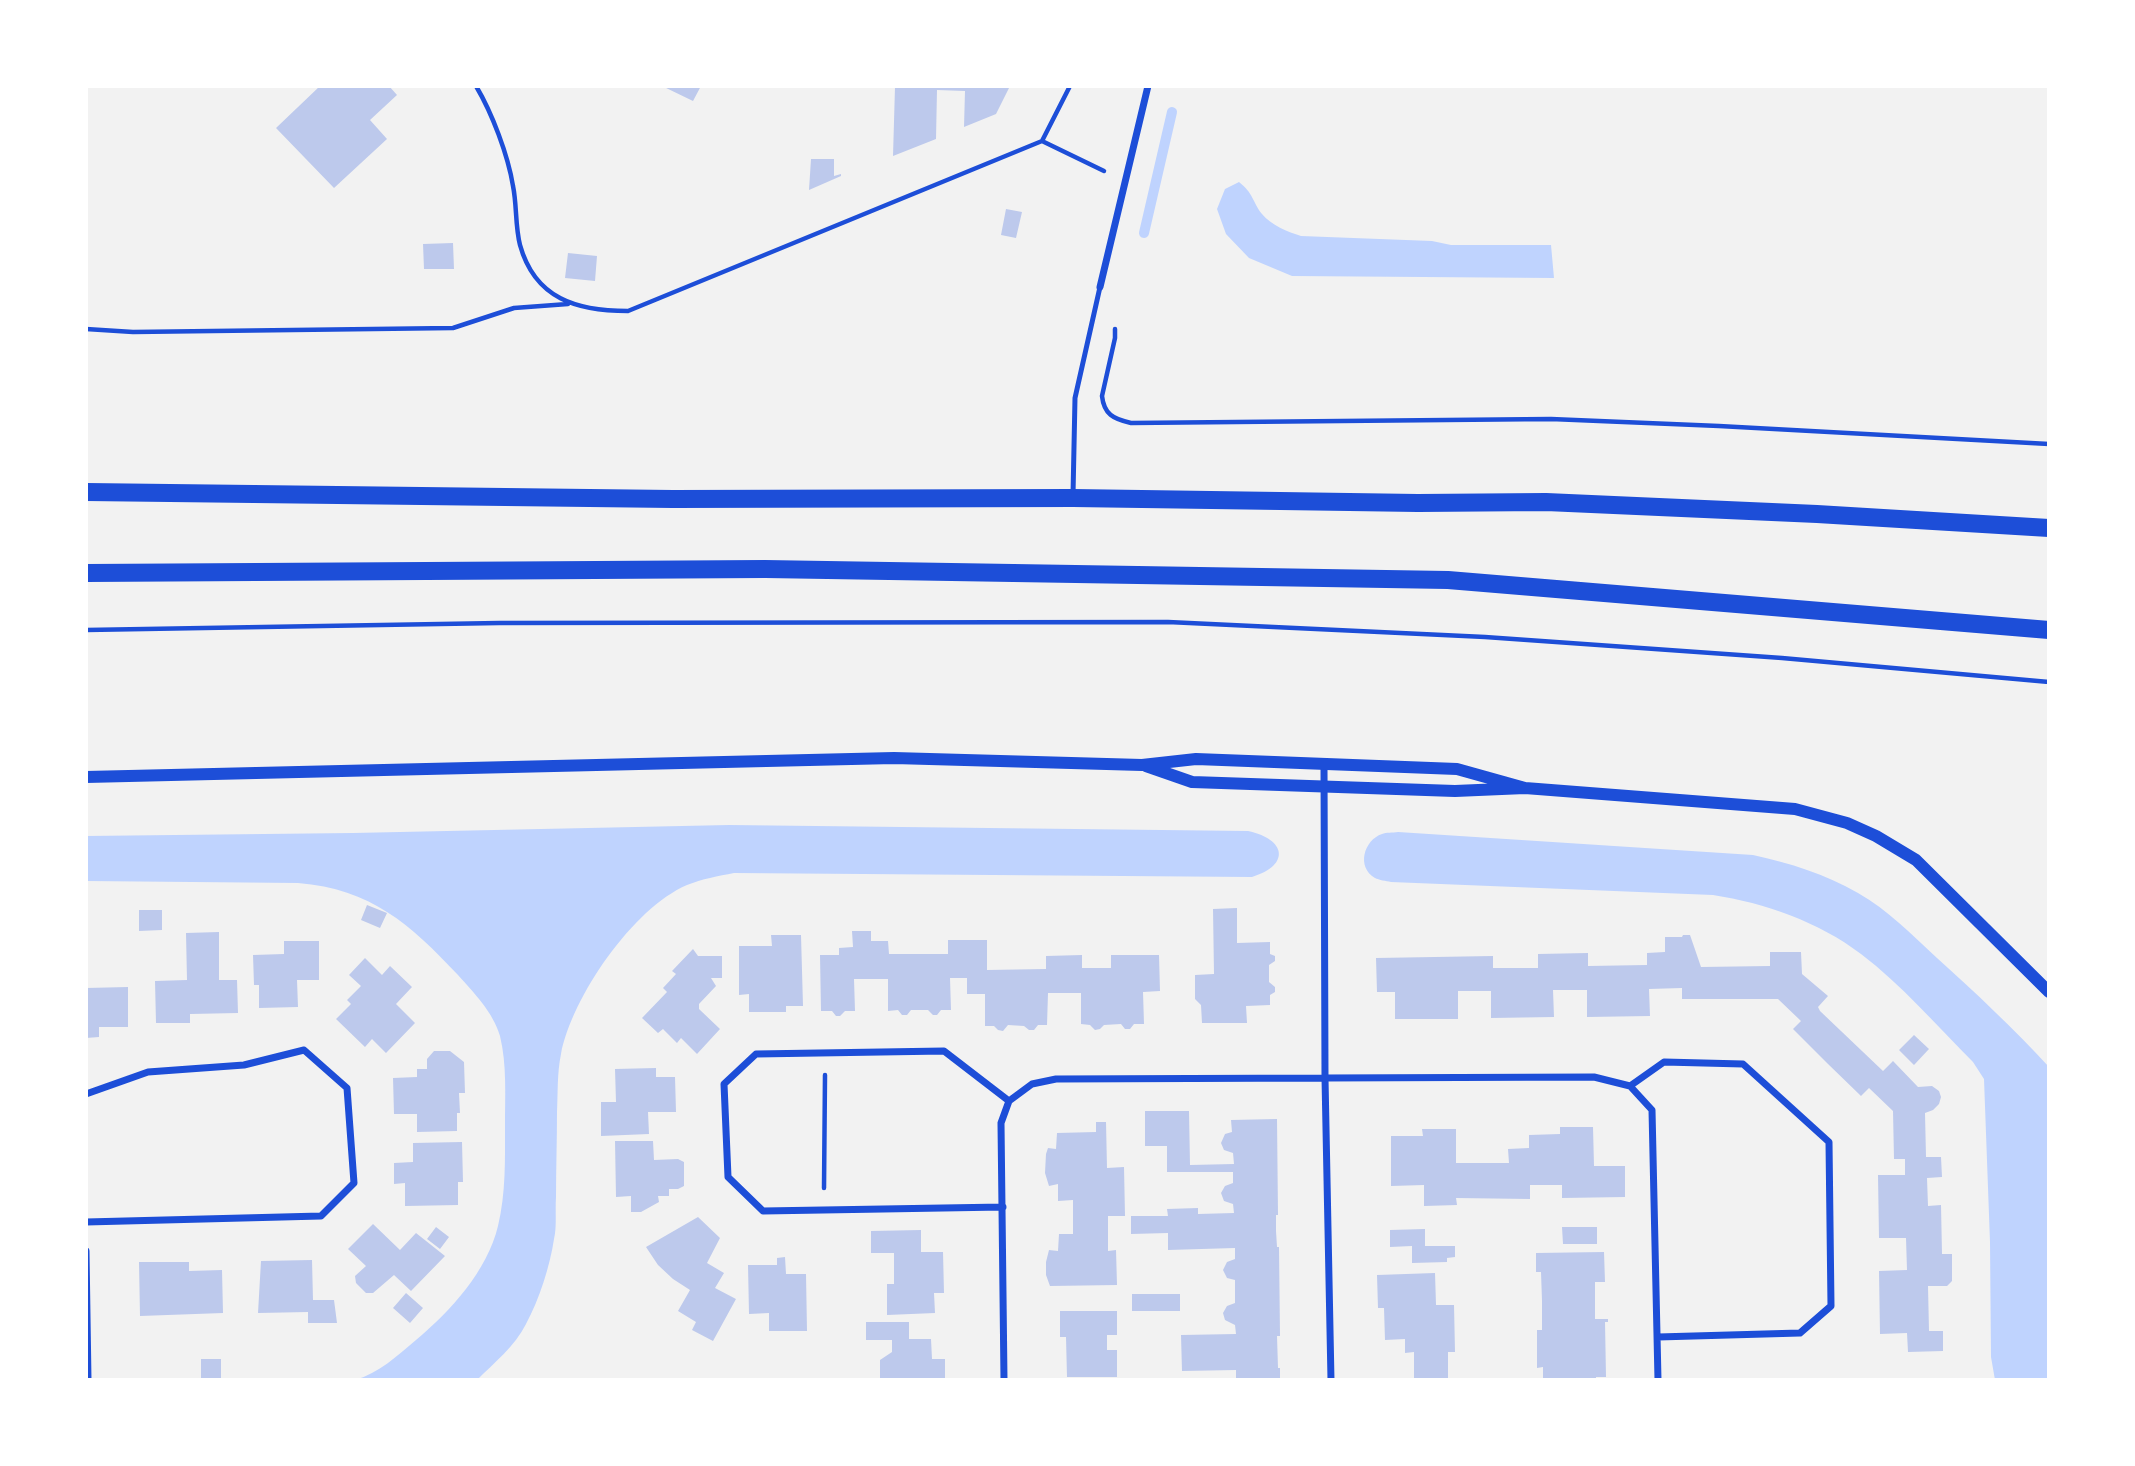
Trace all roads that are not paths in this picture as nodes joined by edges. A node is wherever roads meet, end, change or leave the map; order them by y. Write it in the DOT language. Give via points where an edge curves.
graph roads {
  1 [pos="1149,86"];
  2 [pos="1100,287"];
  3 [pos="86,492"];
  4 [pos="1073,498"];
  5 [pos="2049,528"];
  6 [pos="86,573"];
  7 [pos="2049,630"];
  8 [pos="1142,765"];
  9 [pos="1324,765"];
  10 [pos="86,778"];
  11 [pos="1324,787"];
  12 [pos="1525,788"];
  13 [pos="2049,992"];
  14 [pos="1325,1078"];
  15 [pos="1630,1086"];
  16 [pos="86,1094"];
  17 [pos="1009,1101"];
  18 [pos="1003,1207"];
  19 [pos="86,1222"];
  20 [pos="86,1251"];
  21 [pos="1658,1337"];
  22 [pos="88,1380"];
  23 [pos="1004,1380"];
  24 [pos="1331,1380"];
  25 [pos="1658,1380"];
  1 -- 2 [label="street"];
  2 -- 4 [label="lane" via="1075,398"];
  3 -- 4 [label="main road"];
  4 -- 5 [label="main road" via="1546,502"];
  6 -- 7 [label="main road" via="765,569 1448,580"];
  8 -- 9 [label="street" via="1196,759"];
  8 -- 10 [label="street" via="894,758"];
  8 -- 11 [label="street" via="1192,782"];
  9 -- 11 [label="street"];
  9 -- 12 [label="street" via="1457,769"];
  11 -- 12 [label="street"];
  11 -- 14 [label="street"];
  12 -- 13 [label="street" via="1794,809 1847,823 1916,860"];
  14 -- 15 [label="street" via="1594,1077"];
  14 -- 17 [label="street" via="1056,1079 1032,1084"];
  14 -- 24 [label="street"];
  15 -- 21 [label="street" via="1652,1110"];
  15 -- 21 [label="street" via="1664,1062 1743,1064 1829,1142 1832,1306 1800,1333"];
  16 -- 19 [label="street" via="148,1072 244,1065 304,1050 347,1088 354,1183 321,1216"];
  17 -- 18 [label="street" via="1001,1123"];
  17 -- 18 [label="street" via="944,1051 756,1054 724,1084 728,1177 762,1211"];
  18 -- 23 [label="street"];
  20 -- 22 [label="street"];
  21 -- 25 [label="street"];
}
